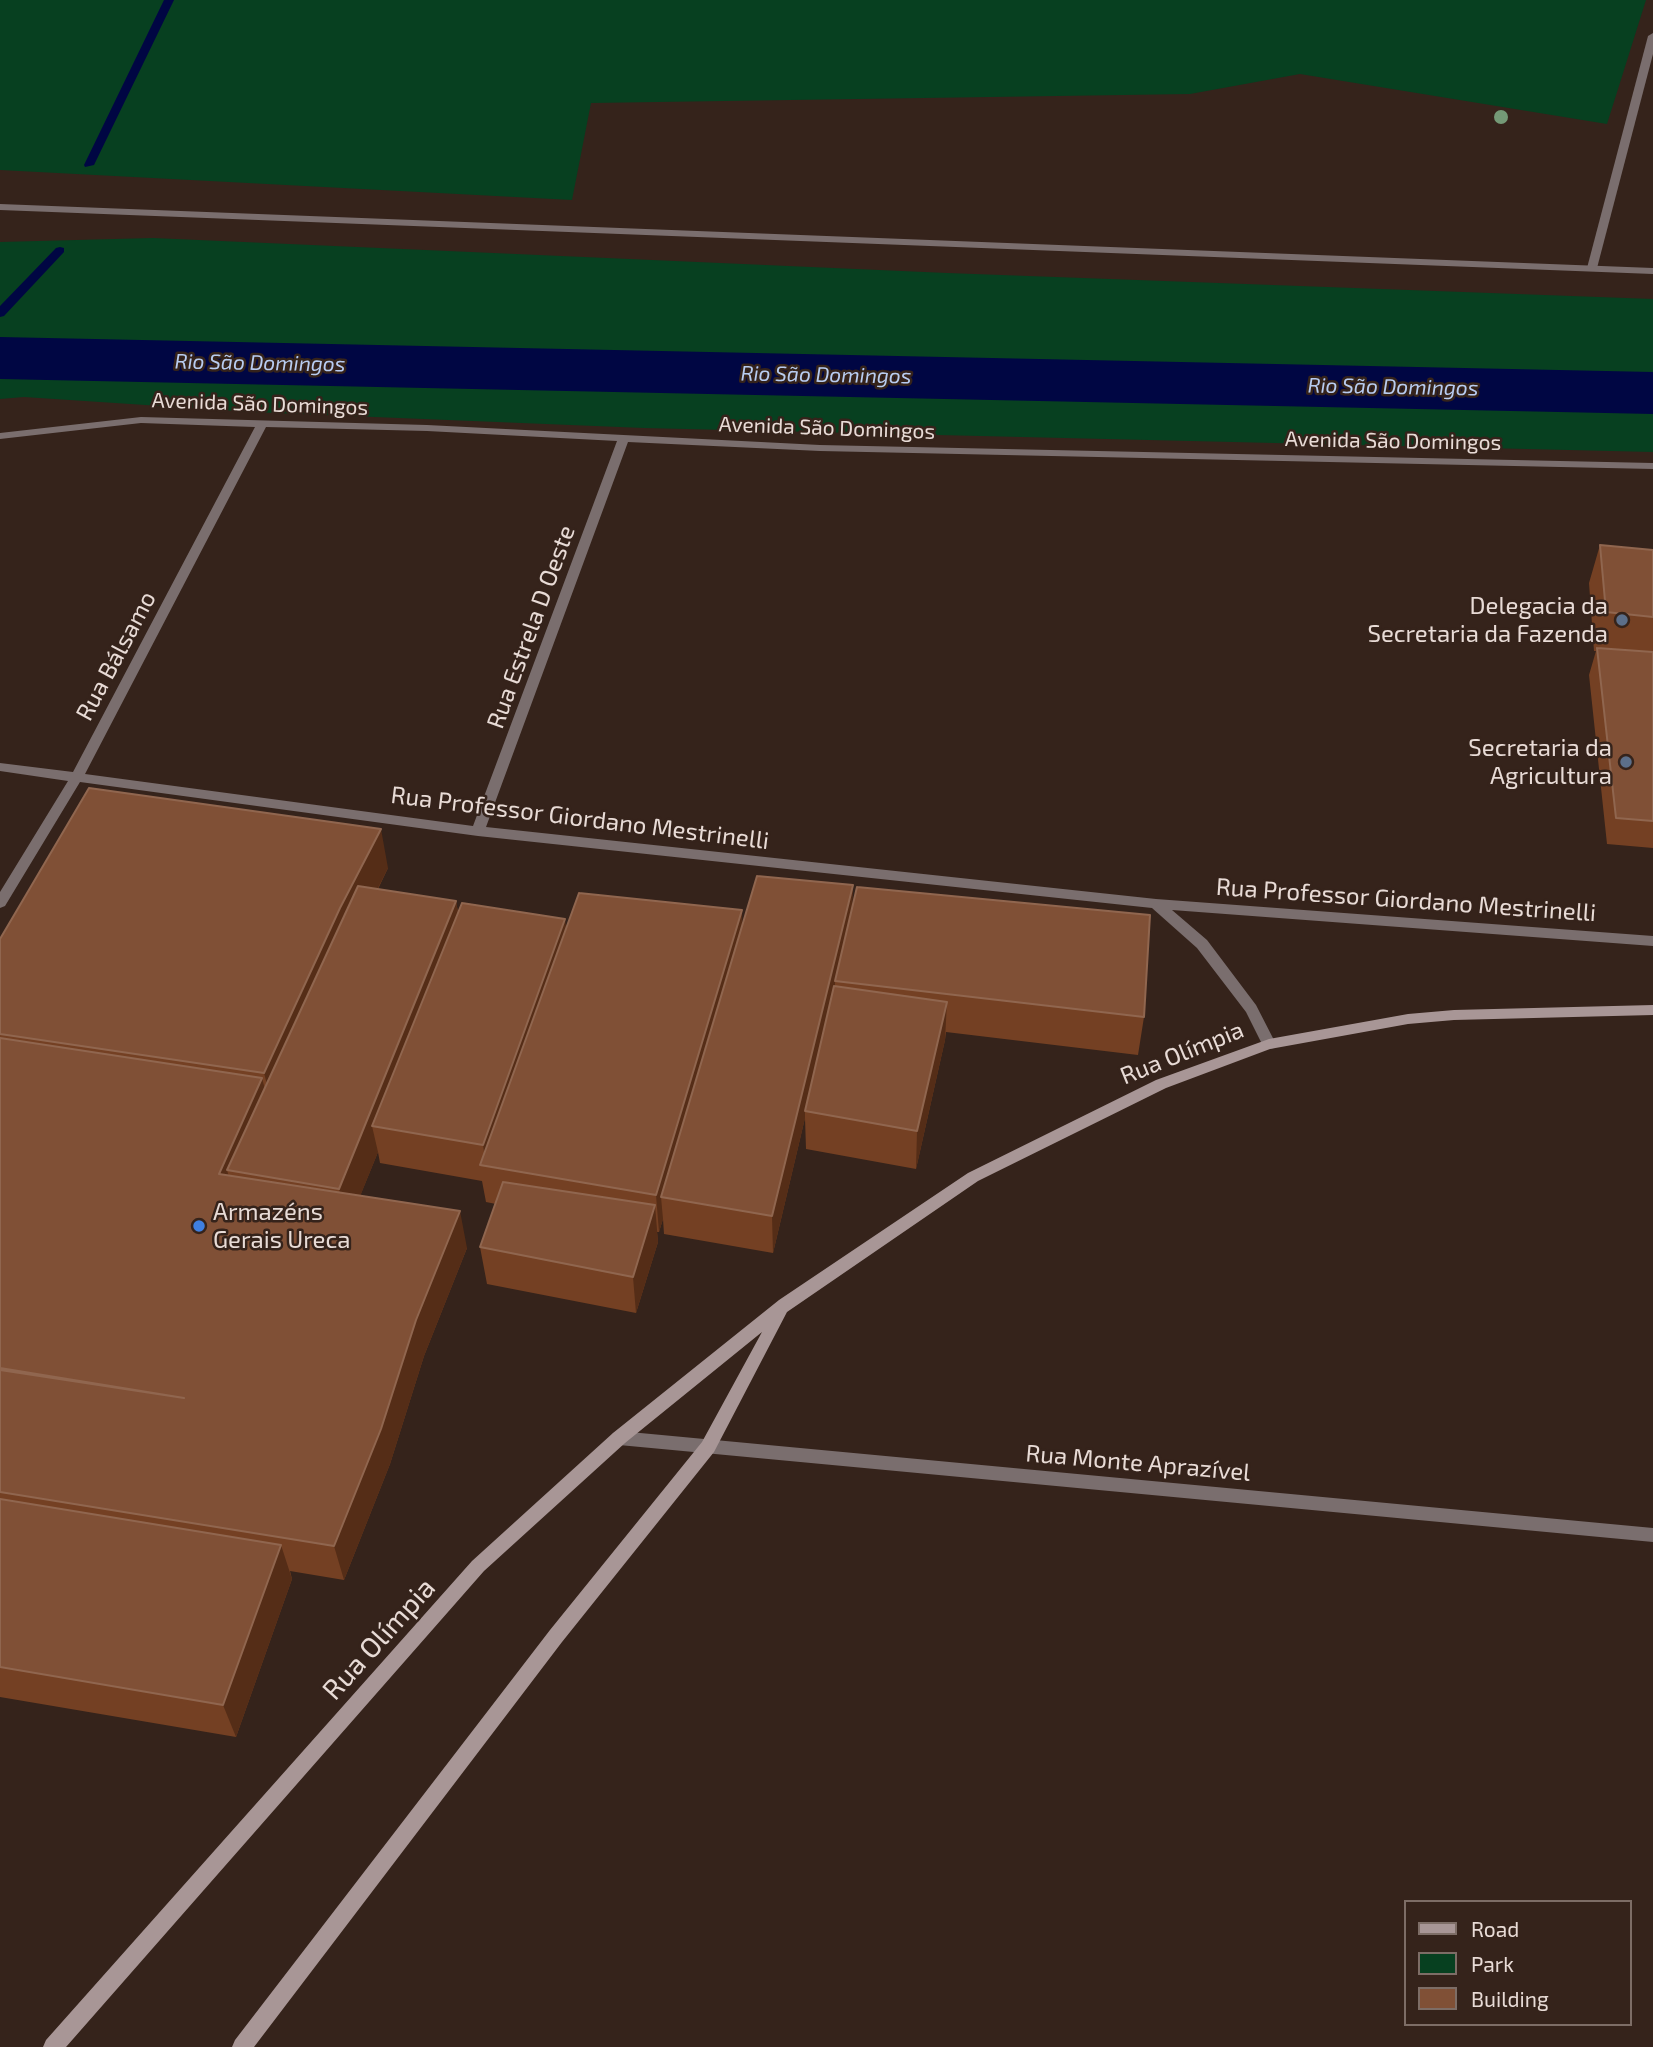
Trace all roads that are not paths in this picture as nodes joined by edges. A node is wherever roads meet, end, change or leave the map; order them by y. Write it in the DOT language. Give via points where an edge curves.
graph roads {
  1 [pos="1653,36"];
  2 [pos="0,207"];
  3 [pos="1592,268"];
  4 [pos="1653,271"];
  5 [pos="262,424"];
  6 [pos="0,436"];
  7 [pos="624,438"];
  8 [pos="1653,466"];
  9 [pos="0,767"];
  10 [pos="76,778"];
  11 [pos="478,831"];
  12 [pos="0,903"];
  13 [pos="1156,904"];
  14 [pos="1653,941"];
  15 [pos="1653,1010"];
  16 [pos="1269,1045"];
  17 [pos="784,1306"];
  18 [pos="619,1438"];
  19 [pos="708,1447"];
  20 [pos="1653,1535"];
  21 [pos="53,2047"];
  22 [pos="242,2047"];
  1 -- 3 [label="street"];
  2 -- 3 [label="street"];
  3 -- 4 [label="street"];
  5 -- 6 [label="street, Avenida São Domingos" via="141,420"];
  5 -- 7 [label="street, Avenida São Domingos"];
  5 -- 10 [label="street, Rua Bálsamo"];
  7 -- 8 [label="street, Avenida São Domingos" via="820,448"];
  7 -- 11 [label="street, Rua Estrela D Oeste"];
  9 -- 10 [label="street, Rua Professor Giordano Mestrinelli"];
  10 -- 11 [label="street, Rua Professor Giordano Mestrinelli"];
  10 -- 12 [label="street, Rua Bálsamo"];
  11 -- 13 [label="street, Rua Professor Giordano Mestrinelli"];
  13 -- 14 [label="street, Rua Professor Giordano Mestrinelli"];
  13 -- 16 [label="street" via="1202,944 1251,1009"];
  15 -- 16 [label="main road, Rua Olímpia" via="1408,1019"];
  16 -- 17 [label="main road, Rua Olímpia" via="1161,1084 973,1177"];
  17 -- 18 [label="main road, Rua Olímpia"];
  17 -- 19 [label="main road, Rua Olímpia"];
  18 -- 19 [label="street, Rua Monte Aprazível"];
  18 -- 21 [label="main road, Rua Olímpia" via="478,1566"];
  19 -- 20 [label="street, Rua Monte Aprazível"];
  19 -- 22 [label="main road, Rua Olímpia" via="556,1636"];
}
